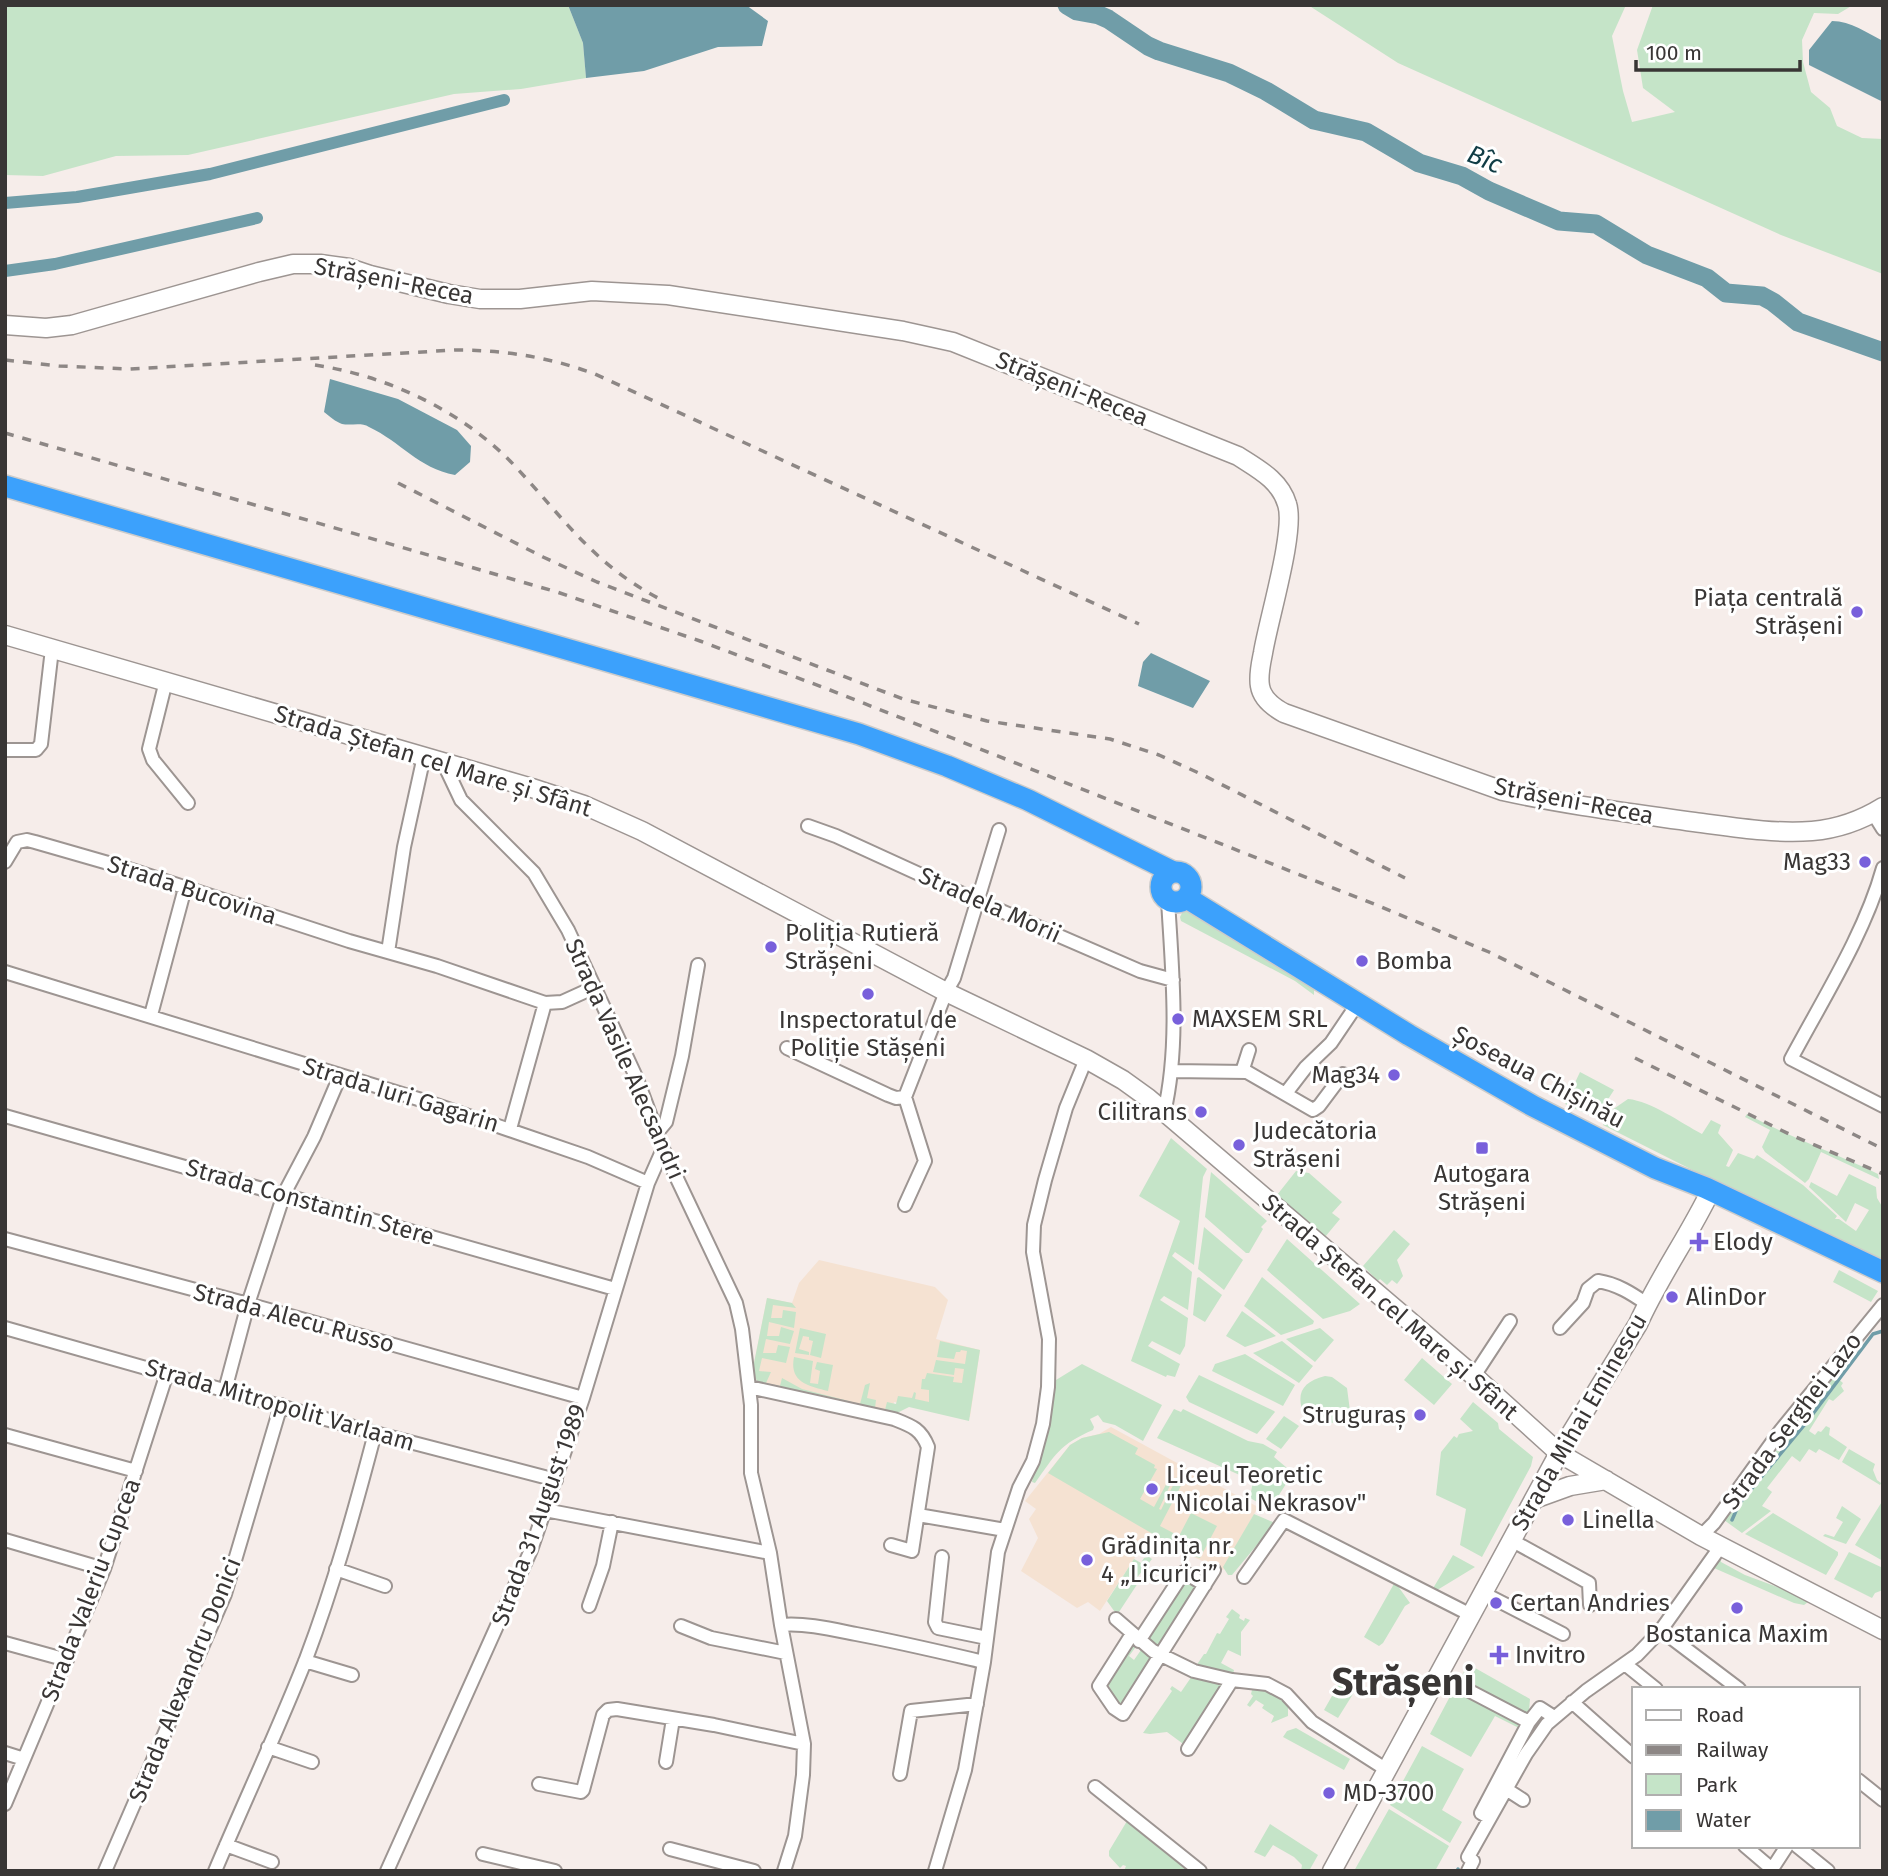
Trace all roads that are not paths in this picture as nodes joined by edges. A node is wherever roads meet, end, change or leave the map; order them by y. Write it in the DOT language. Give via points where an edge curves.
graph roads {
  1 [pos="5,325"];
  2 [pos="5,486"];
  3 [pos="5,501"];
  4 [pos="5,635"];
  5 [pos="52,649"];
  6 [pos="166,681"];
  7 [pos="5,750"];
  8 [pos="424,756"];
  9 [pos="443,762"];
  10 [pos="188,803"];
  11 [pos="1881,821"];
  12 [pos="808,827"];
  13 [pos="999,830"];
  14 [pos="5,862"];
  15 [pos="1883,868"];
  16 [pos="1176,887"];
  17 [pos="185,888"];
  18 [pos="976,900"];
  19 [pos="388,953"];
  20 [pos="698,965"];
  21 [pos="5,972"];
  22 [pos="1172,981"];
  23 [pos="595,986"];
  24 [pos="946,992"];
  25 [pos="545,1003"];
  26 [pos="1358,1003"];
  27 [pos="151,1015"];
  28 [pos="787,1048"];
  29 [pos="1250,1050"];
  30 [pos="1086,1059"];
  31 [pos="1172,1071"];
  32 [pos="1241,1072"];
  33 [pos="1343,1074"];
  34 [pos="340,1076"];
  35 [pos="1286,1093"];
  36 [pos="905,1097"];
  37 [pos="1883,1107"];
  38 [pos="1164,1114"];
  39 [pos="5,1116"];
  40 [pos="510,1129"];
  41 [pos="656,1134"];
  42 [pos="663,1149"];
  43 [pos="648,1183"];
  44 [pos="1708,1189"];
  45 [pos="284,1194"];
  46 [pos="905,1205"];
  47 [pos="5,1240"];
  48 [pos="1883,1272"];
  49 [pos="615,1289"];
  50 [pos="248,1304"];
  51 [pos="1647,1304"];
  52 [pos="1883,1305"];
  53 [pos="1510,1321"];
  54 [pos="5,1328"];
  55 [pos="1560,1328"];
  56 [pos="167,1373"];
  57 [pos="1474,1376"];
  58 [pos="749,1387"];
  59 [pos="225,1390"];
  60 [pos="583,1398"];
  61 [pos="281,1405"];
  62 [pos="375,1433"];
  63 [pos="5,1434"];
  64 [pos="1559,1453"];
  65 [pos="136,1471"];
  66 [pos="556,1480"];
  67 [pos="1606,1480"];
  68 [pos="1534,1499"];
  69 [pos="545,1510"];
  70 [pos="918,1515"];
  71 [pos="612,1522"];
  72 [pos="1005,1530"];
  73 [pos="1701,1536"];
  74 [pos="5,1540"];
  75 [pos="1511,1540"];
  76 [pos="891,1545"];
  77 [pos="1721,1546"];
  78 [pos="770,1553"];
  79 [pos="942,1557"];
  80 [pos="104,1569"];
  81 [pos="337,1569"];
  82 [pos="1214,1570"];
  83 [pos="1244,1577"];
  84 [pos="1205,1585"];
  85 [pos="385,1586"];
  86 [pos="1483,1594"];
  87 [pos="1590,1605"];
  88 [pos="589,1606"];
  89 [pos="1471,1615"];
  90 [pos="1116,1619"];
  91 [pos="780,1625"];
  92 [pos="681,1626"];
  93 [pos="1661,1630"];
  94 [pos="1883,1630"];
  95 [pos="1563,1634"];
  96 [pos="987,1638"];
  97 [pos="1136,1638"];
  98 [pos="5,1643"];
  99 [pos="786,1653"];
  100 [pos="1161,1654"];
  101 [pos="67,1660"];
  102 [pos="305,1661"];
  103 [pos="984,1662"];
  104 [pos="1625,1664"];
  105 [pos="352,1675"];
  106 [pos="1439,1675"];
  107 [pos="1232,1680"];
  108 [pos="1654,1687"];
  109 [pos="1736,1687"];
  110 [pos="1572,1702"];
  111 [pos="977,1704"];
  112 [pos="1554,1717"];
  113 [pos="673,1720"];
  114 [pos="1529,1722"];
  115 [pos="804,1744"];
  116 [pos="268,1747"];
  117 [pos="1188,1749"];
  118 [pos="5,1753"];
  119 [pos="1632,1755"];
  120 [pos="24,1759"];
  121 [pos="312,1762"];
  122 [pos="666,1762"];
  123 [pos="1387,1770"];
  124 [pos="900,1774"];
  125 [pos="1860,1782"];
  126 [pos="540,1784"];
  127 [pos="1095,1787"];
  128 [pos="1506,1789"];
  129 [pos="1523,1800"];
  130 [pos="1883,1800"];
  131 [pos="5,1804"];
  132 [pos="1490,1818"];
  133 [pos="226,1845"];
  134 [pos="1747,1848"];
  135 [pos="1786,1848"];
  136 [pos="1799,1848"];
  137 [pos="670,1849"];
  138 [pos="483,1854"];
  139 [pos="272,1862"];
  140 [pos="1470,1863"];
  141 [pos="1774,1870"];
  142 [pos="105,1871"];
  143 [pos="215,1871"];
  144 [pos="387,1871"];
  145 [pos="555,1871"];
  146 [pos="754,1871"];
  147 [pos="784,1871"];
  148 [pos="935,1871"];
  149 [pos="1200,1871"];
  150 [pos="1332,1871"];
  151 [pos="1828,1871"];
  1 -- 11 [label="main road, Strășeni-Recea" via="72,325 259,272 293,264 320,264 480,299 592,291 668,295 953,342 1238,456 1278,486 1288,505 1290,525 1259,673 1260,687 1272,706 1284,713 1535,798 1776,831 1816,831 1858,820"];
  2 -- 16 [label="highway" via="859,734 1028,800 1136,853"];
  3 -- 16 [label="highway" via="872,753 1031,816"];
  4 -- 5 [label="main road, Strada Ștefan cel Mare și Sfânt"];
  5 -- 6 [label="main road, Strada Ștefan cel Mare și Sfânt"];
  5 -- 7 [label="street" via="41,744 36,750"];
  6 -- 8 [label="main road, Strada Ștefan cel Mare și Sfânt"];
  6 -- 10 [label="street" via="149,749"];
  8 -- 9 [label="main road, Strada Ștefan cel Mare și Sfânt"];
  8 -- 19 [label="street"];
  9 -- 23 [label="street, Strada Vasile Alecsandri" via="461,800 534,873"];
  9 -- 24 [label="main road, Strada Ștefan cel Mare și Sfânt" via="611,817"];
  12 -- 18 [label="street, Stradela Morii"];
  13 -- 18 [label="street"];
  14 -- 17 [label="street, Strada Bucovina" via="13,845 27,840"];
  15 -- 37 [label="street" via="1864,918 1791,1059"];
  16 -- 22 [label="street"];
  16 -- 26 [label="highway, Șoseaua Chișinău"];
  16 -- 44 [label="highway" via="1425,1034"];
  17 -- 19 [label="street, Strada Bucovina"];
  17 -- 27 [label="street"];
  18 -- 22 [label="street, Stradela Morii"];
  18 -- 24 [label="street"];
  19 -- 25 [label="street, Strada Bucovina"];
  20 -- 41 [label="street" via="666,1122"];
  21 -- 27 [label="street, Strada Iuri Gagarin"];
  22 -- 31 [label="street"];
  23 -- 25 [label="street" via="562,1002"];
  23 -- 41 [label="street, Strada Vasile Alecsandri"];
  24 -- 30 [label="main road, Strada Ștefan cel Mare și Sfânt"];
  24 -- 36 [label="street"];
  25 -- 40 [label="street"];
  26 -- 35 [label="street" via="1331,1043"];
  26 -- 44 [label="highway, Șoseaua Chișinău" via="1534,1106 1655,1168"];
  27 -- 34 [label="street, Strada Iuri Gagarin"];
  28 -- 36 [label="street" via="888,1095"];
  29 -- 32 [label="street"];
  30 -- 38 [label="main road, Strada Ștefan cel Mare și Sfânt" via="1123,1080"];
  30 -- 72 [label="street" via="1066,1108 1034,1225 1033,1252 1049,1339 1048,1387 1033,1461"];
  31 -- 32 [label="street"];
  31 -- 38 [label="street"];
  32 -- 35 [label="street"];
  33 -- 35 [label="street" via="1313,1110"];
  34 -- 40 [label="street, Strada Iuri Gagarin"];
  34 -- 45 [label="street"];
  36 -- 46 [label="street" via="925,1161"];
  38 -- 57 [label="main road, Strada Ștefan cel Mare și Sfânt"];
  39 -- 45 [label="street, Strada Constantin Stere"];
  40 -- 43 [label="street, Strada Iuri Gagarin"];
  41 -- 42 [label="street, Strada Vasile Alecsandri"];
  42 -- 43 [label="street, Strada 31 August 1989"];
  42 -- 58 [label="street, Strada Vasile Alecsandri" via="733,1293"];
  43 -- 49 [label="street, Strada 31 August 1989"];
  44 -- 48 [label="highway, Șoseaua Chișinău"];
  44 -- 51 [label="main road, Strada Mihai Eminescu" via="1695,1222"];
  45 -- 49 [label="street, Strada Constantin Stere"];
  45 -- 50 [label="street"];
  47 -- 50 [label="street, Strada Alecu Russo"];
  49 -- 60 [label="street, Strada 31 August 1989"];
  50 -- 59 [label="street"];
  50 -- 60 [label="street, Strada Alecu Russo"];
  51 -- 55 [label="street, Strada Mihai Eminescu" via="1598,1281"];
  51 -- 64 [label="main road, Strada Mihai Eminescu"];
  52 -- 73 [label="street, Strada Serghei Lazo"];
  53 -- 57 [label="street"];
  54 -- 56 [label="street, Strada Mitropolit Varlaam"];
  56 -- 59 [label="street, Strada Mitropolit Varlaam"];
  56 -- 65 [label="street, Strada Valeriu Cupcea"];
  57 -- 64 [label="main road, Strada Ștefan cel Mare și Sfânt"];
  58 -- 70 [label="street" via="916,1427 928,1447"];
  58 -- 78 [label="street, Strada Vasile Alecsandri" via="751,1473"];
  59 -- 61 [label="street, Strada Mitropolit Varlaam"];
  60 -- 66 [label="street, Strada 31 August 1989"];
  61 -- 62 [label="street, Strada Mitropolit Varlaam"];
  61 -- 142 [label="street, Strada Alexandru Donici" via="225,1594"];
  62 -- 66 [label="street, Strada Mitropolit Varlaam"];
  62 -- 81 [label="street"];
  63 -- 65 [label="street"];
  64 -- 67 [label="main road, Strada Ștefan cel Mare și Sfânt"];
  64 -- 68 [label="main road, Strada Mihai Eminescu"];
  65 -- 80 [label="street, Strada Valeriu Cupcea"];
  66 -- 69 [label="street, Strada 31 August 1989"];
  67 -- 68 [label="main road"];
  67 -- 73 [label="main road, Strada Ștefan cel Mare și Sfânt"];
  68 -- 75 [label="main road, Strada Mihai Eminescu"];
  69 -- 71 [label="street"];
  69 -- 144 [label="street, Strada 31 August 1989" via="487,1653"];
  70 -- 72 [label="street"];
  70 -- 76 [label="street" via="912,1551"];
  71 -- 78 [label="street"];
  71 -- 88 [label="street"];
  72 -- 96 [label="street"];
  73 -- 77 [label="main road, Strada Ștefan cel Mare și Sfânt"];
  74 -- 80 [label="street"];
  75 -- 86 [label="main road, Strada Mihai Eminescu"];
  75 -- 87 [label="street, Strada Mihai Eminescu" via="1589,1583"];
  77 -- 93 [label="street, Strada Serghei Lazo"];
  77 -- 94 [label="main road, Strada Ștefan cel Mare și Sfânt"];
  78 -- 91 [label="street, Strada Vasile Alecsandri"];
  79 -- 96 [label="street" via="938,1628"];
  80 -- 101 [label="street, Strada Valeriu Cupcea"];
  81 -- 85 [label="street"];
  81 -- 102 [label="street"];
  82 -- 84 [label="street"];
  83 -- 89 [label="street" via="1284,1520"];
  84 -- 97 [label="street" via="1184,1572"];
  84 -- 100 [label="street"];
  86 -- 89 [label="main road, Strada Mihai Eminescu"];
  86 -- 95 [label="street"];
  89 -- 106 [label="main road, Strada Mihai Eminescu"];
  90 -- 97 [label="street"];
  91 -- 99 [label="street, Strada Vasile Alecsandri"];
  91 -- 103 [label="street" via="830,1629"];
  92 -- 99 [label="street" via="711,1638"];
  93 -- 104 [label="street, Strada Serghei Lazo"];
  93 -- 109 [label="street"];
  96 -- 103 [label="street"];
  97 -- 100 [label="street"];
  97 -- 100 [label="street" via="1099,1686 1114,1708 1124,1714"];
  98 -- 101 [label="street"];
  99 -- 115 [label="street, Strada Vasile Alecsandri"];
  100 -- 107 [label="street" via="1194,1671"];
  101 -- 120 [label="street, Strada Valeriu Cupcea"];
  102 -- 105 [label="street"];
  102 -- 116 [label="street"];
  103 -- 111 [label="street"];
  104 -- 108 [label="street"];
  104 -- 110 [label="street, Strada Serghei Lazo"];
  106 -- 114 [label="street"];
  106 -- 123 [label="main road, Strada Mihai Eminescu"];
  107 -- 117 [label="street"];
  107 -- 123 [label="street" via="1267,1684 1286,1694 1312,1722"];
  110 -- 112 [label="street, Strada Serghei Lazo"];
  110 -- 119 [label="street"];
  111 -- 124 [label="street" via="911,1711"];
  111 -- 148 [label="street" via="965,1770"];
  112 -- 114 [label="street" via="1540,1708"];
  112 -- 128 [label="street, Strada Serghei Lazo" via="1525,1754"];
  113 -- 115 [label="street"];
  113 -- 122 [label="street"];
  113 -- 126 [label="street" via="608,1710 583,1790"];
  114 -- 132 [label="street" via="1481,1813"];
  115 -- 147 [label="street, Strada Vasile Alecsandri" via="795,1836"];
  116 -- 121 [label="street"];
  116 -- 133 [label="street"];
  118 -- 120 [label="street"];
  120 -- 131 [label="street, Strada Valeriu Cupcea"];
  123 -- 150 [label="main road, Strada Mihai Eminescu"];
  125 -- 130 [label="street"];
  127 -- 149 [label="street"];
  128 -- 129 [label="street"];
  128 -- 132 [label="street, Strada Serghei Lazo"];
  132 -- 140 [label="street, Strada Serghei Lazo"];
  133 -- 139 [label="street"];
  133 -- 143 [label="street"];
  134 -- 141 [label="street"];
  135 -- 141 [label="street"];
  136 -- 151 [label="street"];
  137 -- 146 [label="street"];
  138 -- 145 [label="street"];
}
